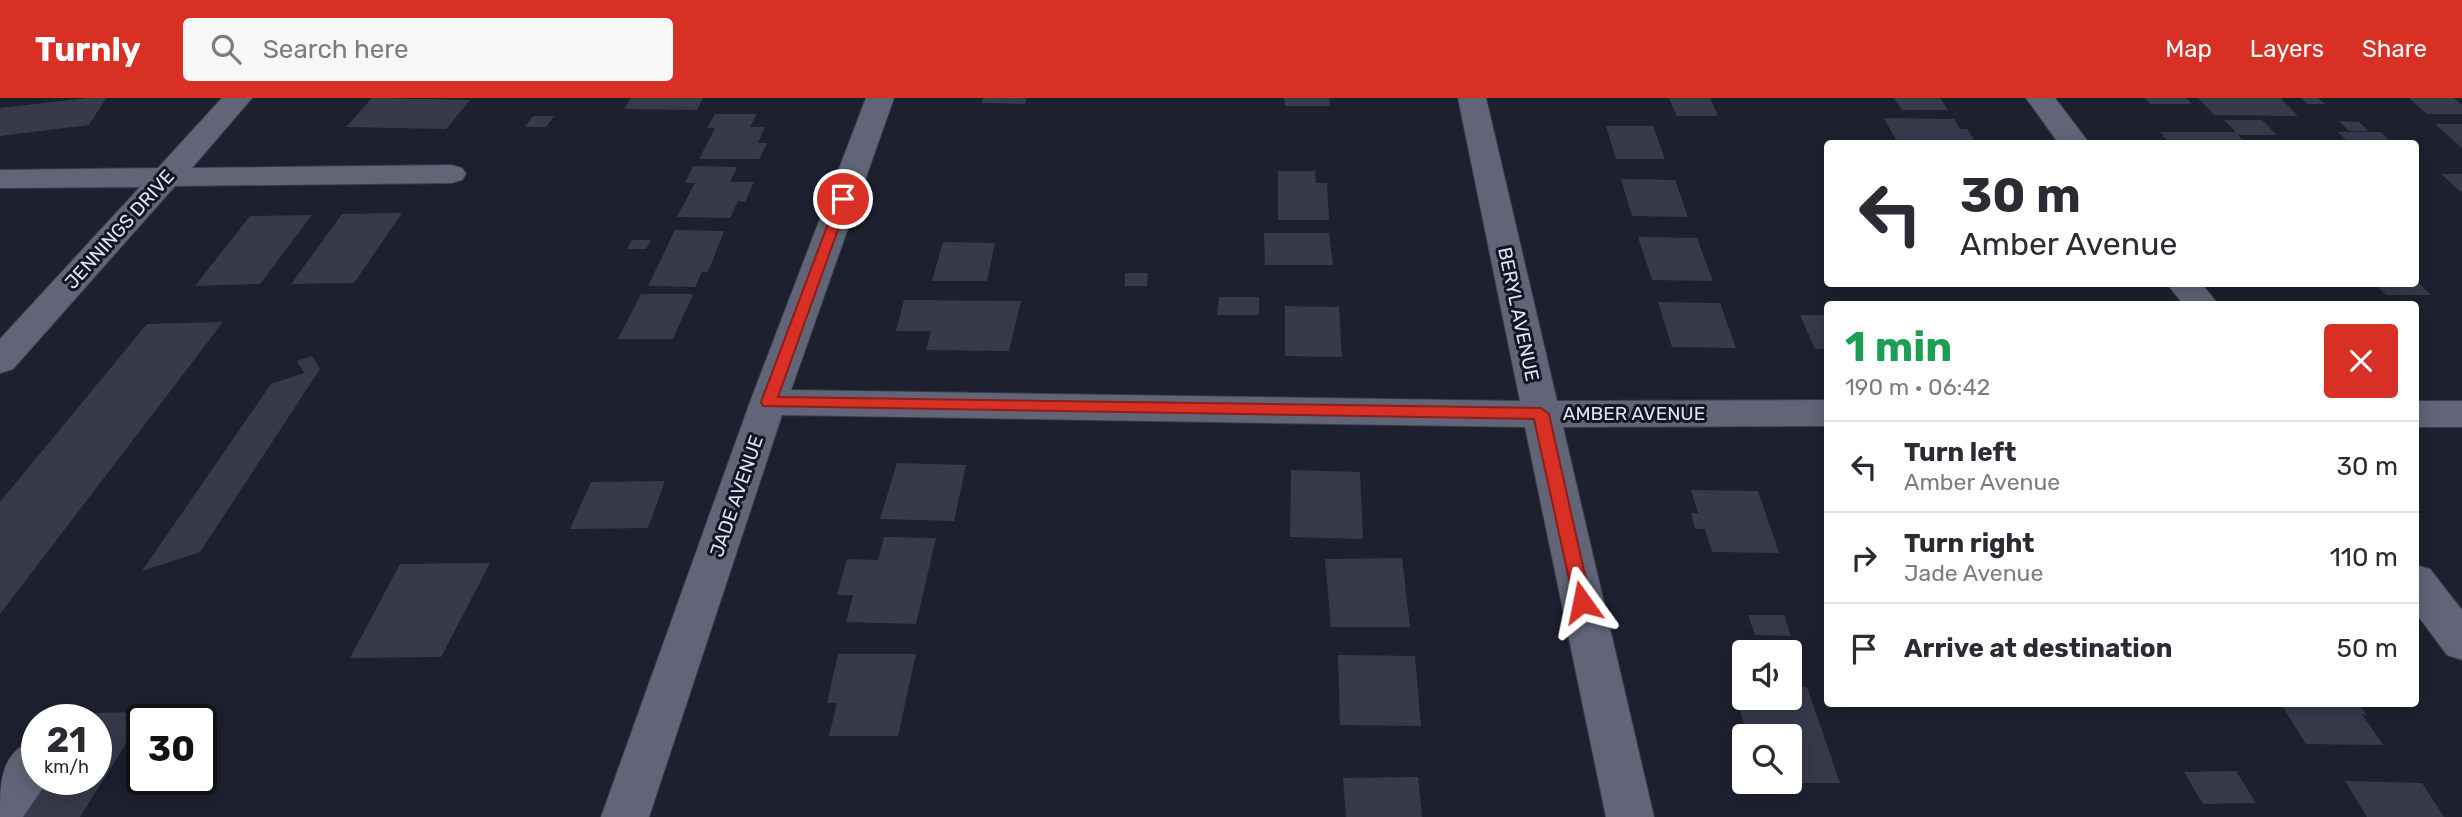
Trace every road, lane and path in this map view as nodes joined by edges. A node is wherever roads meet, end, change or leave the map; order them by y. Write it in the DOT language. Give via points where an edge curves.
graph roads {
  1 [pos="238,98"];
  2 [pos="880,98"];
  3 [pos="1472,98"];
  4 [pos="2040,98"];
  5 [pos="2072,140"];
  6 [pos="452,174"];
  7 [pos="166,178"];
  8 [pos="0,179"];
  9 [pos="2187,287"];
  10 [pos="2198,301"];
  11 [pos="0,361"];
  12 [pos="768,402"];
  13 [pos="1824,413"];
  14 [pos="1541,414"];
  15 [pos="2419,414"];
  16 [pos="2462,414"];
  17 [pos="2419,586"];
  18 [pos="2462,642"];
  19 [pos="21,781"];
  20 [pos="0,811"];
  21 [pos="625,817"];
  22 [pos="1630,817"];
  1 -- 7 [label="street, JENNINGS DRIVE"];
  2 -- 12 [label="street, JADE AVENUE"];
  3 -- 14 [label="street, BERYL AVENUE"];
  4 -- 5 [label="street"];
  6 -- 7 [label="street"];
  7 -- 8 [label="street"];
  7 -- 11 [label="street, JENNINGS DRIVE"];
  9 -- 10 [label="street"];
  12 -- 14 [label="street, AMBER AVENUE"];
  12 -- 21 [label="street, JADE AVENUE"];
  13 -- 14 [label="street, AMBER AVENUE"];
  14 -- 22 [label="street, BERYL AVENUE"];
  15 -- 16 [label="street"];
  17 -- 18 [label="street"];
  19 -- 20 [label="street"];
}
